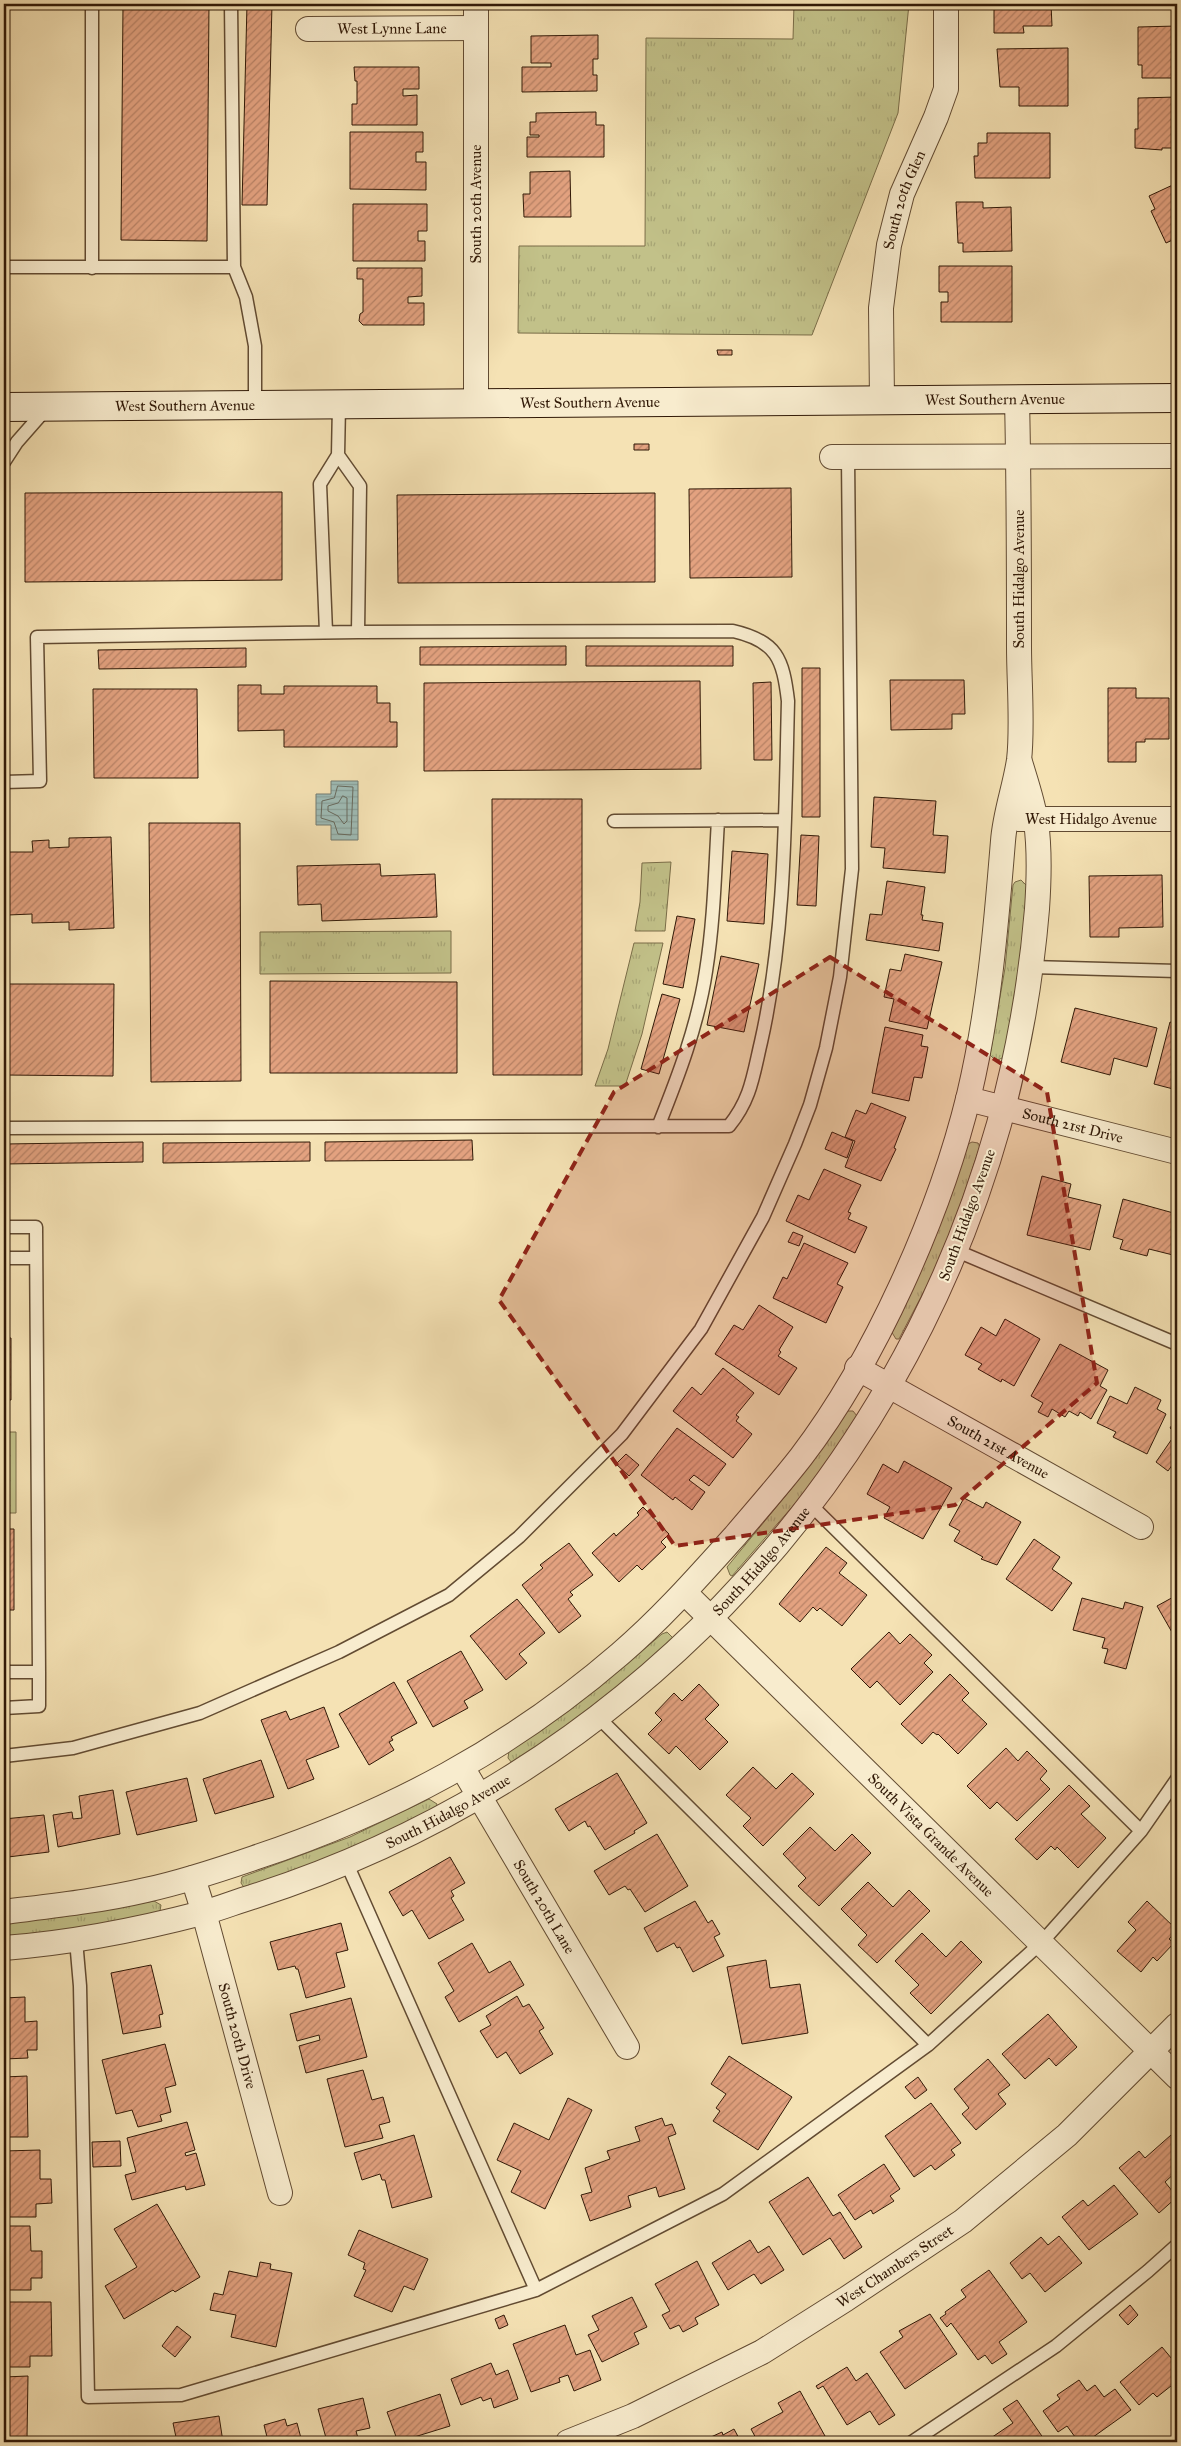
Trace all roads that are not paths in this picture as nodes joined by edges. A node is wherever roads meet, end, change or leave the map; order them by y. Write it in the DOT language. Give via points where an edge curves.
graph roads {
  1 [pos="92,4"];
  2 [pos="231,4"];
  3 [pos="476,4"];
  4 [pos="946,4"];
  5 [pos="476,28"];
  6 [pos="308,29"];
  7 [pos="4,267"];
  8 [pos="92,268"];
  9 [pos="234,268"];
  10 [pos="1177,398"];
  11 [pos="1018,400"];
  12 [pos="882,401"];
  13 [pos="476,404"];
  14 [pos="255,405"];
  15 [pos="339,405"];
  16 [pos="4,407"];
  17 [pos="48,407"];
  18 [pos="338,455"];
  19 [pos="1177,456"];
  20 [pos="1018,457"];
  21 [pos="840,458"];
  22 [pos="4,462"];
  23 [pos="326,632"];
  24 [pos="358,632"];
  25 [pos="1019,758"];
  26 [pos="4,782"];
  27 [pos="1005,819"];
  28 [pos="1177,819"];
  29 [pos="718,820"];
  30 [pos="784,820"];
  31 [pos="1036,820"];
  32 [pos="614,821"];
  33 [pos="1031,967"];
  34 [pos="1177,971"];
  35 [pos="968,1099"];
  36 [pos="1003,1108"];
  37 [pos="658,1127"];
  38 [pos="4,1128"];
  39 [pos="1177,1152"];
  40 [pos="4,1227"];
  41 [pos="957,1251"];
  42 [pos="4,1258"];
  43 [pos="35,1258"];
  44 [pos="1177,1344"];
  45 [pos="857,1368"];
  46 [pos="887,1385"];
  47 [pos="811,1505"];
  48 [pos="1141,1527"];
  49 [pos="685,1593"];
  50 [pos="710,1619"];
  51 [pos="4,1672"];
  52 [pos="39,1672"];
  53 [pos="4,1708"];
  54 [pos="597,1716"];
  55 [pos="4,1756"];
  56 [pos="462,1767"];
  57 [pos="1177,1779"];
  58 [pos="480,1797"];
  59 [pos="1141,1831"];
  60 [pos="346,1864"];
  61 [pos="193,1878"];
  62 [pos="4,1912"];
  63 [pos="204,1913"];
  64 [pos="76,1940"];
  65 [pos="1042,1942"];
  66 [pos="4,1948"];
  67 [pos="1177,2025"];
  68 [pos="928,2045"];
  69 [pos="627,2047"];
  70 [pos="1151,2052"];
  71 [pos="1177,2077"];
  72 [pos="280,2193"];
  73 [pos="1177,2244"];
  74 [pos="536,2290"];
  75 [pos="568,2442"];
  76 [pos="912,2442"];
  1 -- 8 [label="lane"];
  2 -- 9 [label="lane"];
  3 -- 5 [label="street, South 20th Avenue"];
  4 -- 12 [label="street, South 20th Glen" via="946,89 902,194 889,245 881,308"];
  5 -- 6 [label="street, West Lynne Lane"];
  5 -- 13 [label="street, South 20th Avenue"];
  7 -- 8 [label="lane"];
  8 -- 9 [label="lane"];
  9 -- 14 [label="lane" via="246,297 255,346"];
  10 -- 11 [label="main road, West Southern Avenue"];
  11 -- 12 [label="main road, West Southern Avenue"];
  11 -- 20 [label="street, South Hidalgo Avenue"];
  12 -- 13 [label="main road, West Southern Avenue"];
  13 -- 15 [label="main road, West Southern Avenue"];
  14 -- 15 [label="main road, West Southern Avenue"];
  14 -- 17 [label="main road, West Southern Avenue"];
  15 -- 18 [label="lane"];
  16 -- 17 [label="main road, West Southern Avenue"];
  17 -- 22 [label="lane"];
  18 -- 23 [label="lane" via="320,484"];
  18 -- 24 [label="lane" via="360,486"];
  19 -- 20 [label="street"];
  20 -- 21 [label="street"];
  20 -- 25 [label="street, South Hidalgo Avenue"];
  21 -- 55 [label="lane" via="852,869 840,977 826,1048 801,1128 763,1217 701,1329 622,1434 519,1537 449,1595 339,1652 200,1713 73,1748"];
  23 -- 24 [label="lane"];
  23 -- 26 [label="lane" via="37,637 40,782"];
  24 -- 30 [label="lane" via="733,631 762,641 779,658 788,701"];
  25 -- 27 [label="street, South Hidalgo Avenue"];
  25 -- 31 [label="street, South Hidalgo Avenue"];
  27 -- 31 [label="street, West Hidalgo Avenue"];
  27 -- 35 [label="street, South Hidalgo Avenue" via="990,987"];
  28 -- 31 [label="street, West Hidalgo Avenue"];
  29 -- 30 [label="lane"];
  29 -- 32 [label="lane"];
  29 -- 37 [label="lane" via="713,923 706,974 682,1068"];
  30 -- 37 [label="lane" via="778,944 767,1014 748,1098 729,1126"];
  31 -- 33 [label="street, South Hidalgo Avenue" via="1039,880"];
  33 -- 34 [label="lane"];
  33 -- 36 [label="street, South Hidalgo Avenue"];
  35 -- 36 [label="street, South 21st Drive"];
  35 -- 45 [label="street, South Hidalgo Avenue" via="934,1207 908,1270"];
  36 -- 39 [label="street, South 21st Drive"];
  36 -- 41 [label="street, South Hidalgo Avenue" via="978,1194"];
  37 -- 38 [label="lane"];
  40 -- 43 [label="lane" via="36,1227"];
  41 -- 44 [label="lane"];
  41 -- 46 [label="street, South Hidalgo Avenue" via="914,1339"];
  42 -- 43 [label="lane"];
  43 -- 52 [label="lane"];
  45 -- 46 [label="street, South 21st Avenue"];
  45 -- 49 [label="street, South Hidalgo Avenue" via="802,1455"];
  46 -- 47 [label="street, South Hidalgo Avenue" via="865,1428"];
  46 -- 48 [label="street, South 21st Avenue"];
  47 -- 50 [label="street, South Hidalgo Avenue"];
  47 -- 59 [label="lane"];
  49 -- 50 [label="street, South Vista Grande Avenue"];
  49 -- 56 [label="street, South Hidalgo Avenue" via="624,1652 553,1708"];
  50 -- 54 [label="street, South Hidalgo Avenue" via="642,1682"];
  50 -- 65 [label="street, South Vista Grande Avenue"];
  51 -- 52 [label="lane"];
  52 -- 53 [label="lane" via="39,1706"];
  54 -- 58 [label="street, South Hidalgo Avenue" via="535,1762"];
  54 -- 68 [label="lane"];
  56 -- 58 [label="street, South 20th Lane"];
  56 -- 61 [label="street, South Hidalgo Avenue" via="401,1800 330,1832"];
  57 -- 59 [label="lane"];
  58 -- 60 [label="street, South Hidalgo Avenue"];
  58 -- 69 [label="street, South 20th Lane"];
  59 -- 65 [label="lane"];
  60 -- 63 [label="street, South Hidalgo Avenue"];
  60 -- 74 [label="lane"];
  61 -- 62 [label="street, South Hidalgo Avenue" via="142,1891"];
  61 -- 63 [label="street, South 20th Drive"];
  63 -- 64 [label="street, South Hidalgo Avenue"];
  63 -- 72 [label="street, South 20th Drive"];
  64 -- 66 [label="street, South Hidalgo Avenue"];
  64 -- 74 [label="lane" via="80,1986 88,2396 181,2395"];
  65 -- 68 [label="lane"];
  65 -- 70 [label="street, South Vista Grande Avenue"];
  67 -- 70 [label="street, West Chambers Street"];
  68 -- 74 [label="lane" via="723,2194"];
  70 -- 71 [label="street, South Vista Grande Avenue"];
  70 -- 75 [label="street, West Chambers Street" via="1067,2135 963,2221 762,2352 633,2416"];
  73 -- 76 [label="lane" via="1056,2346"];
}
